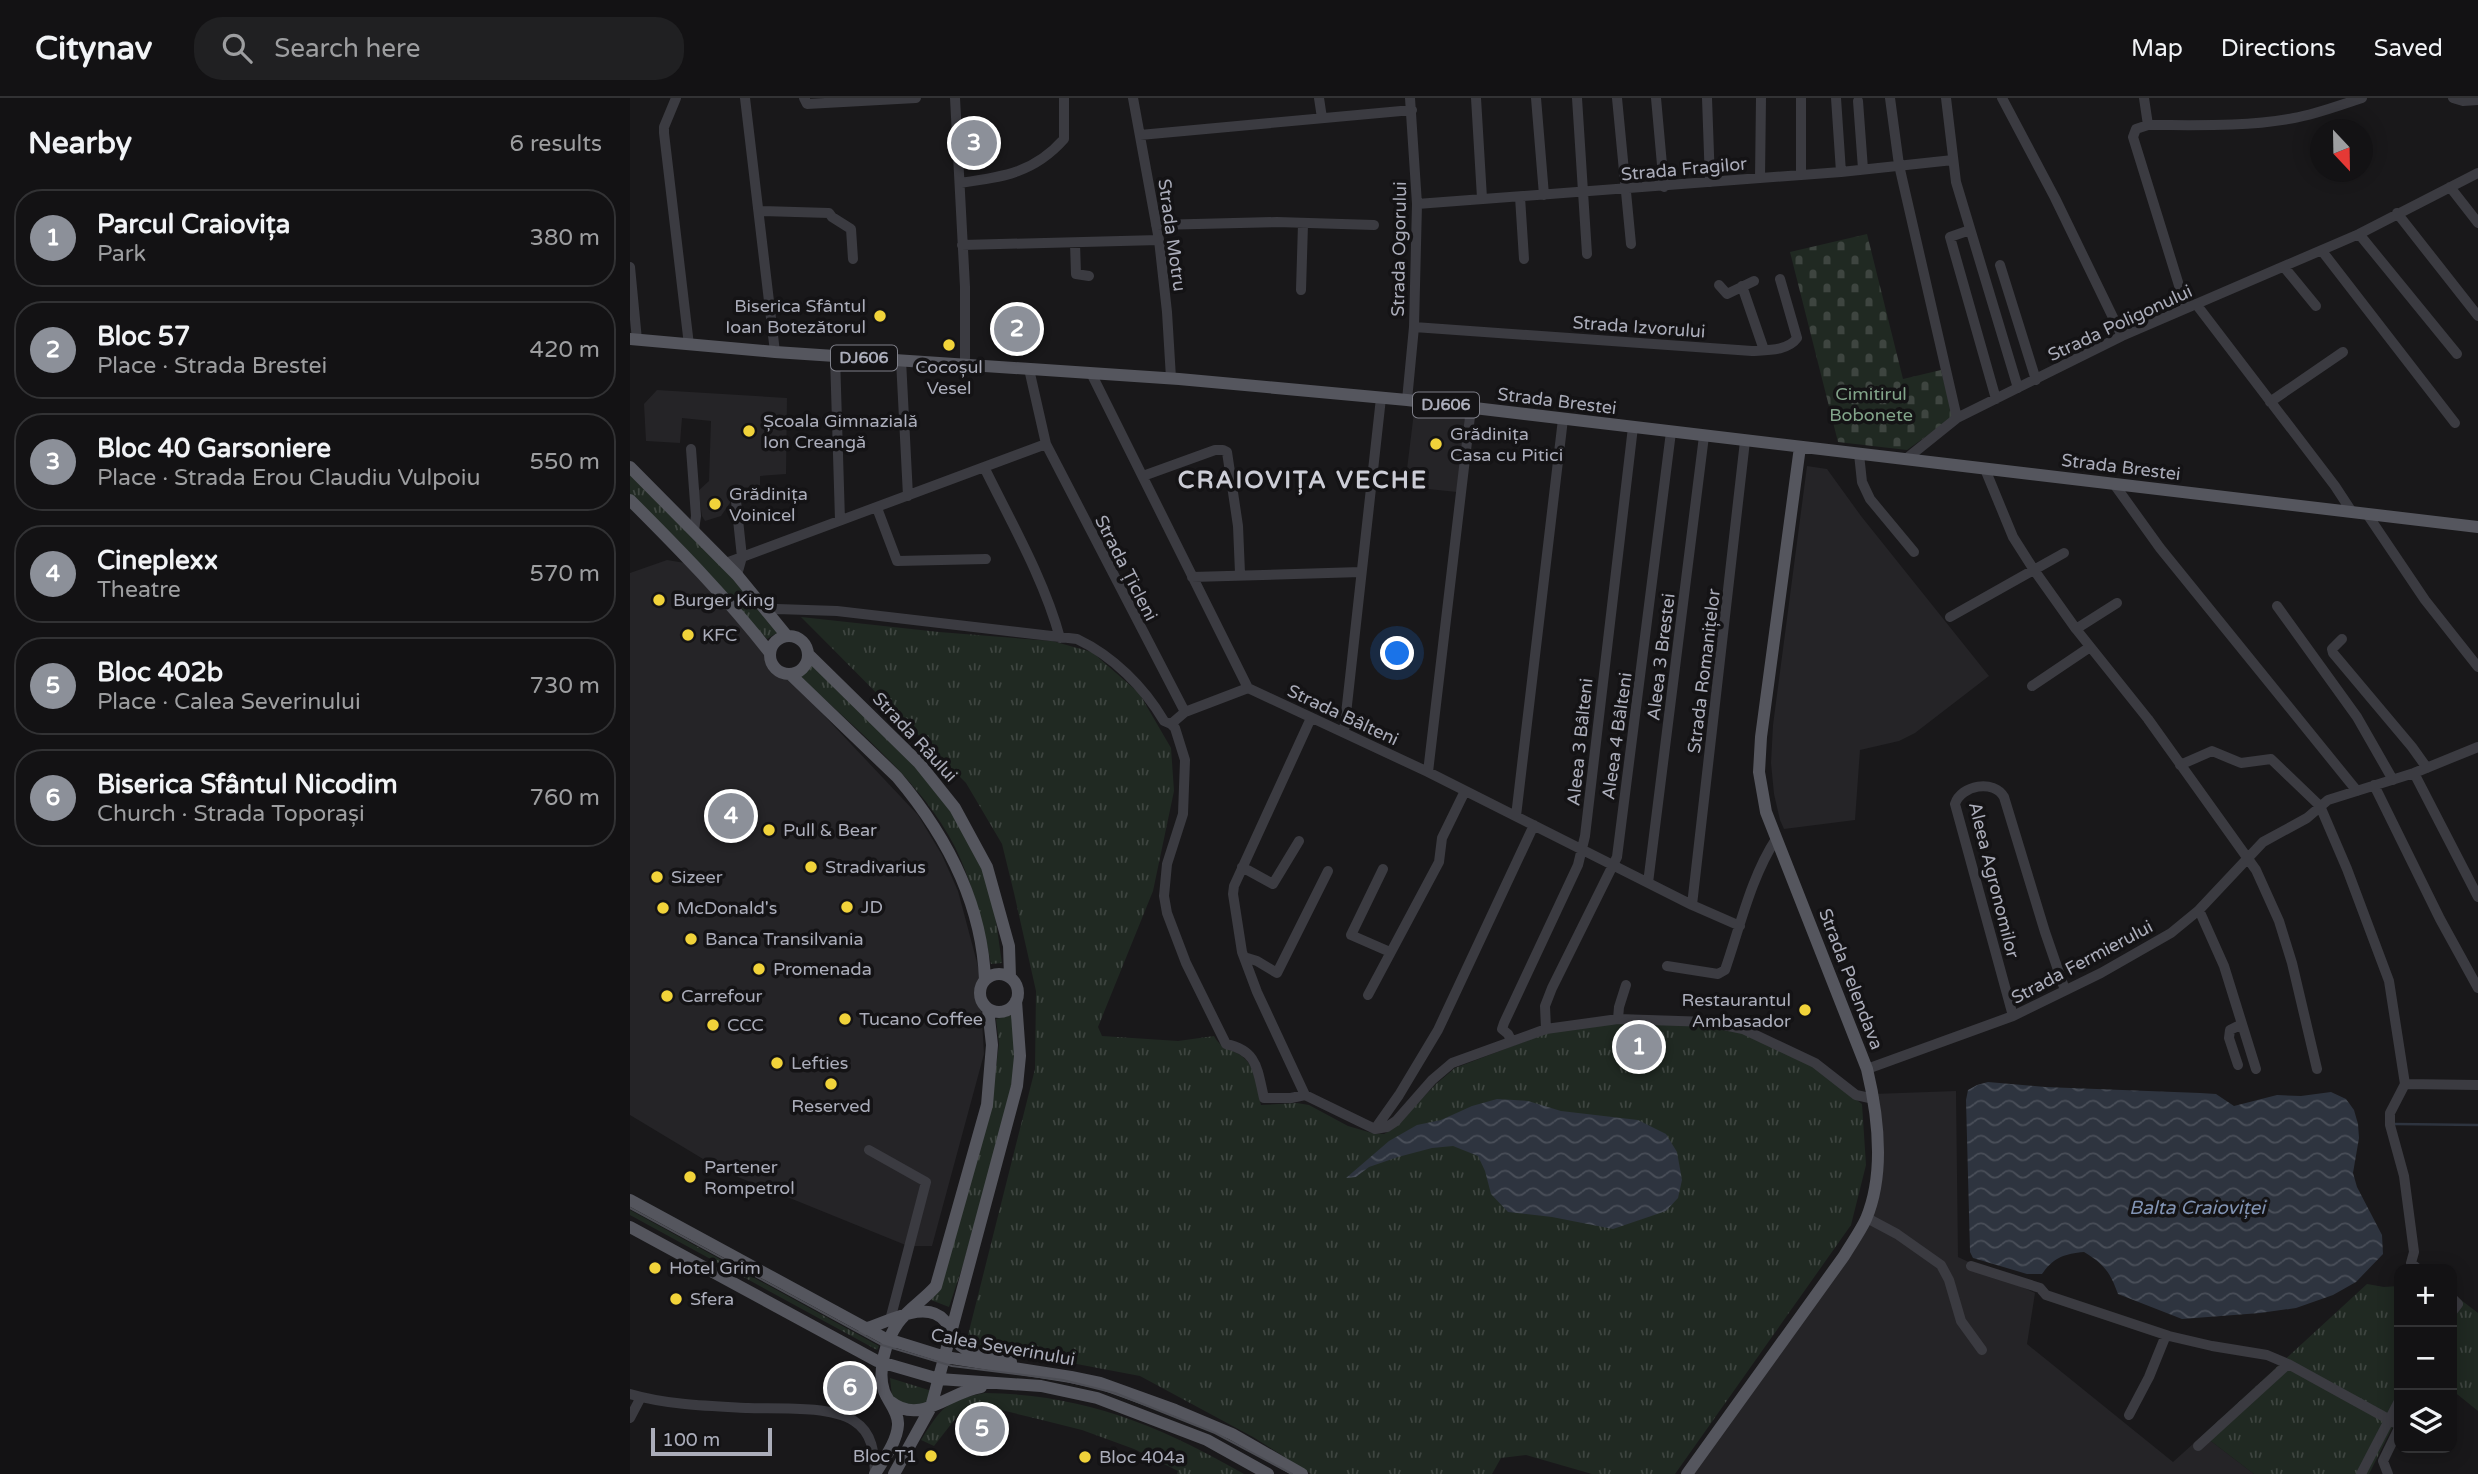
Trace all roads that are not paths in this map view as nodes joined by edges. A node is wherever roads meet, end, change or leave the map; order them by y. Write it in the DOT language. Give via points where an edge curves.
graph roads {
  1 [pos="676,98"];
  2 [pos="745,98"];
  3 [pos="916,98"];
  4 [pos="955,98"];
  5 [pos="1063,98"];
  6 [pos="1133,98"];
  7 [pos="1319,98"];
  8 [pos="1410,98"];
  9 [pos="1475,98"];
  10 [pos="1536,98"];
  11 [pos="1577,98"];
  12 [pos="1617,98"];
  13 [pos="1656,98"];
  14 [pos="1707,98"];
  15 [pos="1761,98"];
  16 [pos="1801,98"];
  17 [pos="1836,98"];
  18 [pos="1890,98"];
  19 [pos="1946,98"];
  20 [pos="2002,98"];
  21 [pos="2144,98"];
  22 [pos="2362,98"];
  23 [pos="2453,98"];
  24 [pos="2478,100"];
  25 [pos="806,101"];
  26 [pos="1858,102"];
  27 [pos="1412,110"];
  28 [pos="1322,118"];
  29 [pos="2148,125"];
  30 [pos="1140,135"];
  31 [pos="1953,160"];
  32 [pos="1899,165"];
  33 [pos="1863,169"];
  34 [pos="1840,172"];
  35 [pos="2478,173"];
  36 [pos="1801,175"];
  37 [pos="1760,178"];
  38 [pos="1710,182"];
  39 [pos="960,183"];
  40 [pos="1664,187"];
  41 [pos="2450,187"];
  42 [pos="1626,190"];
  43 [pos="1583,193"];
  44 [pos="1544,195"];
  45 [pos="1520,197"];
  46 [pos="1482,198"];
  47 [pos="1417,204"];
  48 [pos="759,211"];
  49 [pos="2398,213"];
  50 [pos="2478,223"];
  51 [pos="1303,224"];
  52 [pos="1156,225"];
  53 [pos="1374,225"];
  54 [pos="1970,230"];
  55 [pos="2359,234"];
  56 [pos="1159,240"];
  57 [pos="1075,243"];
  58 [pos="1631,244"];
  59 [pos="962,245"];
  60 [pos="2322,251"];
  61 [pos="1587,254"];
  62 [pos="853,259"];
  63 [pos="1524,259"];
  64 [pos="2000,265"];
  65 [pos="630,267"];
  66 [pos="2284,267"];
  67 [pos="1089,276"];
  68 [pos="1780,279"];
  69 [pos="1754,281"];
  70 [pos="1719,285"];
  71 [pos="1742,286"];
  72 [pos="1301,290"];
  73 [pos="2191,306"];
  74 [pos="2316,306"];
  75 [pos="2478,316"];
  76 [pos="1414,327"];
  77 [pos="2122,336"];
  78 [pos="634,340"];
  79 [pos="689,345"];
  80 [pos="1764,350"];
  81 [pos="775,352"];
  82 [pos="2343,352"];
  83 [pos="2457,354"];
  84 [pos="835,356"];
  85 [pos="901,360"];
  86 [pos="965,364"];
  87 [pos="1029,369"];
  88 [pos="1091,373"];
  89 [pos="1171,378"];
  90 [pos="2036,380"];
  91 [pos="2018,388"];
  92 [pos="1381,398"];
  93 [pos="1996,399"];
  94 [pos="1407,400"];
  95 [pos="2270,402"];
  96 [pos="1471,408"];
  97 [pos="1957,418"];
  98 [pos="1563,419"];
  99 [pos="2455,423"];
  100 [pos="1633,427"];
  101 [pos="1671,432"];
  102 [pos="1704,436"];
  103 [pos="1745,441"];
  104 [pos="1046,444"];
  105 [pos="1800,447"];
  106 [pos="691,449"];
  107 [pos="1859,454"];
  108 [pos="1906,459"];
  109 [pos="630,467"];
  110 [pos="984,467"];
  111 [pos="1985,469"];
  112 [pos="1143,476"];
  113 [pos="2114,484"];
  114 [pos="908,496"];
  115 [pos="630,500"];
  116 [pos="736,501"];
  117 [pos="877,508"];
  118 [pos="2352,512"];
  119 [pos="2367,514"];
  120 [pos="840,520"];
  121 [pos="2478,527"];
  122 [pos="694,530"];
  123 [pos="1914,552"];
  124 [pos="2064,553"];
  125 [pos="742,557"];
  126 [pos="986,559"];
  127 [pos="726,563"];
  128 [pos="2035,570"];
  129 [pos="1362,572"];
  130 [pos="1240,573"];
  131 [pos="737,575"];
  132 [pos="1192,577"];
  133 [pos="2117,603"];
  134 [pos="2277,607"];
  135 [pos="768,612"];
  136 [pos="1950,617"];
  137 [pos="2076,629"];
  138 [pos="787,636"];
  139 [pos="1060,638"];
  140 [pos="2342,639"];
  141 [pos="2090,647"];
  142 [pos="770,653"];
  143 [pos="808,654"];
  144 [pos="2478,667"];
  145 [pos="790,674"];
  146 [pos="2032,686"];
  147 [pos="1248,688"];
  148 [pos="1185,712"];
  149 [pos="1311,718"];
  150 [pos="1171,724"];
  151 [pos="1344,732"];
  152 [pos="2478,747"];
  153 [pos="2180,765"];
  154 [pos="2427,768"];
  155 [pos="1428,772"];
  156 [pos="2414,773"];
  157 [pos="2393,780"];
  158 [pos="2374,785"];
  159 [pos="1465,791"];
  160 [pos="2357,791"];
  161 [pos="2320,806"];
  162 [pos="1516,816"];
  163 [pos="1534,825"];
  164 [pos="1776,839"];
  165 [pos="1299,841"];
  166 [pos="1582,849"];
  167 [pos="2246,858"];
  168 [pos="1612,864"];
  169 [pos="1242,867"];
  170 [pos="1383,869"];
  171 [pos="1328,871"];
  172 [pos="1648,883"];
  173 [pos="2478,897"];
  174 [pos="1692,905"];
  175 [pos="2199,910"];
  176 [pos="1741,926"];
  177 [pos="1390,952"];
  178 [pos="1244,957"];
  179 [pos="1667,966"];
  180 [pos="1010,978"];
  181 [pos="985,980"];
  182 [pos="1626,985"];
  183 [pos="2478,988"];
  184 [pos="2065,990"];
  185 [pos="1368,995"];
  186 [pos="1016,1001"];
  187 [pos="988,1009"];
  188 [pos="2012,1016"];
  189 [pos="1618,1019"];
  190 [pos="2242,1024"];
  191 [pos="1546,1029"];
  192 [pos="1511,1040"];
  193 [pos="2238,1065"];
  194 [pos="1867,1069"];
  195 [pos="2256,1069"];
  196 [pos="2317,1069"];
  197 [pos="2405,1084"];
  198 [pos="2478,1085"];
  199 [pos="1304,1095"];
  200 [pos="1874,1099"];
  201 [pos="1375,1129"];
  202 [pos="869,1150"];
  203 [pos="630,1200"];
  204 [pos="1867,1218"];
  205 [pos="630,1227"];
  206 [pos="2412,1264"];
  207 [pos="1971,1266"];
  208 [pos="906,1314"];
  209 [pos="890,1320"];
  210 [pos="864,1329"];
  211 [pos="950,1329"];
  212 [pos="2166,1335"];
  213 [pos="890,1340"];
  214 [pos="1982,1350"];
  215 [pos="857,1351"];
  216 [pos="945,1357"];
  217 [pos="883,1362"];
  218 [pos="2288,1364"];
  219 [pos="1034,1371"];
  220 [pos="939,1379"];
  221 [pos="1002,1383"];
  222 [pos="886,1394"];
  223 [pos="635,1395"];
  224 [pos="931,1408"];
  225 [pos="2129,1415"];
  226 [pos="630,1418"];
  227 [pos="2394,1423"];
  228 [pos="2394,1427"];
  229 [pos="2198,1447"];
  230 [pos="2380,1451"];
  231 [pos="875,1474"];
  232 [pos="894,1474"];
  233 [pos="1268,1474"];
  234 [pos="1302,1474"];
  235 [pos="1687,1474"];
  236 [pos="2361,1474"];
  237 [pos="2388,1474"];
  1 -- 79 [label="street" via="664,133"];
  2 -- 48 [label="street"];
  3 -- 25 [label="street"];
  4 -- 39 [label="street"];
  5 -- 39 [label="street" via="1065,139 1038,164"];
  6 -- 30 [label="street, Strada Motru"];
  7 -- 28 [label="street"];
  8 -- 27 [label="street, Strada Ogorului"];
  9 -- 46 [label="street"];
  10 -- 44 [label="street"];
  11 -- 43 [label="street"];
  12 -- 42 [label="street"];
  13 -- 40 [label="street"];
  14 -- 38 [label="street"];
  15 -- 37 [label="street"];
  16 -- 36 [label="street"];
  17 -- 34 [label="street"];
  18 -- 32 [label="street"];
  19 -- 31 [label="street"];
  20 -- 77 [label="street"];
  21 -- 29 [label="street"];
  22 -- 29 [label="street" via="2270,122"];
  23 -- 24 [label="street"];
  26 -- 33 [label="street"];
  27 -- 28 [label="street"];
  27 -- 47 [label="street, Strada Ogorului"];
  28 -- 30 [label="street"];
  29 -- 73 [label="street" via="2136,129 2133,136"];
  30 -- 52 [label="street, Strada Motru"];
  31 -- 32 [label="street, Strada Fragilor"];
  31 -- 54 [label="street"];
  32 -- 33 [label="street, Strada Fragilor"];
  32 -- 97 [label="street"];
  33 -- 34 [label="street, Strada Fragilor"];
  34 -- 36 [label="street, Strada Fragilor"];
  35 -- 41 [label="street, Strada Poligonului"];
  36 -- 37 [label="street, Strada Fragilor"];
  37 -- 38 [label="street, Strada Fragilor"];
  38 -- 40 [label="street, Strada Fragilor"];
  39 -- 59 [label="street"];
  40 -- 42 [label="street, Strada Fragilor"];
  41 -- 49 [label="street, Strada Poligonului"];
  41 -- 50 [label="street"];
  42 -- 43 [label="street, Strada Fragilor"];
  42 -- 58 [label="street"];
  43 -- 44 [label="street, Strada Fragilor"];
  43 -- 61 [label="street"];
  44 -- 45 [label="street, Strada Fragilor"];
  45 -- 46 [label="street, Strada Fragilor"];
  45 -- 63 [label="street"];
  46 -- 47 [label="street, Strada Fragilor"];
  47 -- 76 [label="street, Strada Ogorului"];
  48 -- 62 [label="street" via="829,213 851,229"];
  48 -- 81 [label="street"];
  49 -- 55 [label="street, Strada Poligonului"];
  49 -- 75 [label="street"];
  51 -- 52 [label="street"];
  51 -- 53 [label="street"];
  51 -- 72 [label="street"];
  52 -- 56 [label="street, Strada Motru"];
  54 -- 91 [label="street"];
  54 -- 93 [label="street" via="1950,237"];
  55 -- 60 [label="street, Strada Poligonului"];
  55 -- 83 [label="street"];
  56 -- 57 [label="street"];
  56 -- 89 [label="street, Strada Motru"];
  57 -- 59 [label="street"];
  57 -- 67 [label="street" via="1076,275"];
  59 -- 86 [label="street"];
  60 -- 66 [label="street, Strada Poligonului"];
  60 -- 99 [label="street"];
  64 -- 90 [label="street"];
  65 -- 78 [label="street"];
  66 -- 73 [label="street, Strada Poligonului"];
  66 -- 74 [label="street"];
  68 -- 80 [label="street, Strada Izvorului" via="1797,340"];
  69 -- 71 [label="street"];
  70 -- 71 [label="street" via="1727,294"];
  71 -- 80 [label="street"];
  73 -- 77 [label="street, Strada Poligonului"];
  73 -- 95 [label="street"];
  76 -- 80 [label="street, Strada Izvorului"];
  76 -- 94 [label="street, Strada Ogorului"];
  77 -- 90 [label="street, Strada Poligonului"];
  78 -- 79 [label="main road, Strada Brestei / DJ606"];
  79 -- 81 [label="main road, Strada Brestei / DJ606"];
  81 -- 84 [label="main road, Strada Brestei / DJ606"];
  82 -- 95 [label="street"];
  84 -- 85 [label="main road, Strada Brestei / DJ606"];
  84 -- 120 [label="street"];
  85 -- 86 [label="main road, Strada Brestei / DJ606"];
  85 -- 114 [label="street"];
  86 -- 87 [label="main road, Strada Brestei / DJ606"];
  87 -- 88 [label="main road, Strada Brestei / DJ606"];
  87 -- 104 [label="street, Strada Țicleni"];
  88 -- 89 [label="main road, Strada Brestei / DJ606"];
  88 -- 112 [label="street"];
  89 -- 92 [label="main road, Strada Brestei / DJ606"];
  90 -- 91 [label="street, Strada Poligonului"];
  91 -- 93 [label="street, Strada Poligonului"];
  92 -- 94 [label="main road, Strada Brestei / DJ606"];
  92 -- 129 [label="street"];
  93 -- 97 [label="street, Strada Poligonului"];
  94 -- 96 [label="main road, Strada Brestei / DJ606"];
  95 -- 118 [label="street"];
  96 -- 98 [label="main road, Strada Brestei / DJ606"];
  96 -- 155 [label="street"];
  97 -- 108 [label="street, Strada Poligonului"];
  98 -- 100 [label="main road, Strada Brestei / DJ606"];
  98 -- 162 [label="street"];
  100 -- 101 [label="main road, Strada Brestei / DJ606"];
  100 -- 166 [label="street, Aleea 3 Bâlteni"];
  101 -- 102 [label="main road, Strada Brestei / DJ606"];
  101 -- 168 [label="street, Aleea 4 Bâlteni" via="1627,782"];
  102 -- 103 [label="main road, Strada Brestei / DJ606"];
  102 -- 172 [label="street, Aleea 3 Brestei"];
  103 -- 105 [label="main road, Strada Brestei / DJ606"];
  103 -- 174 [label="street, Strada Romanițelor"];
  104 -- 110 [label="street"];
  104 -- 148 [label="street, Strada Țicleni"];
  105 -- 107 [label="main road, Strada Brestei / DJ606"];
  105 -- 164 [label="main road, Strada Pelendava" via="1761,737 1759,772"];
  106 -- 122 [label="street"];
  107 -- 108 [label="main road, Strada Brestei / DJ606"];
  107 -- 123 [label="street" via="1862,482 1870,499"];
  108 -- 111 [label="main road, Strada Brestei / DJ606"];
  109 -- 122 [label="main road, Strada Râului"];
  110 -- 114 [label="street"];
  110 -- 139 [label="street"];
  111 -- 113 [label="main road, Strada Brestei / DJ606"];
  111 -- 128 [label="street" via="2013,537"];
  112 -- 130 [label="street" via="1208,452 1227,452"];
  112 -- 132 [label="street"];
  113 -- 118 [label="main road, Strada Brestei / DJ606"];
  113 -- 160 [label="street" via="2160,548"];
  114 -- 117 [label="street"];
  115 -- 142 [label="main road" via="744,619"];
  116 -- 125 [label="street"];
  117 -- 120 [label="street"];
  117 -- 126 [label="street" via="897,561"];
  118 -- 119 [label="main road, Strada Brestei / DJ606"];
  119 -- 121 [label="main road, Strada Brestei / DJ606"];
  119 -- 144 [label="street" via="2425,600"];
  120 -- 125 [label="street"];
  122 -- 127 [label="main road, Strada Râului"];
  124 -- 128 [label="street"];
  125 -- 127 [label="street"];
  125 -- 131 [label="street"];
  127 -- 131 [label="main road, Strada Râului"];
  128 -- 136 [label="street"];
  128 -- 137 [label="street"];
  129 -- 130 [label="street"];
  129 -- 151 [label="street"];
  130 -- 132 [label="street"];
  131 -- 135 [label="main road, Strada Râului"];
  132 -- 147 [label="street"];
  133 -- 137 [label="street"];
  134 -- 157 [label="street" via="2357,717"];
  135 -- 138 [label="main road, Strada Râului"];
  135 -- 139 [label="street" via="836,611"];
  137 -- 141 [label="street"];
  138 -- 142 [label="main road" via="775,642"];
  138 -- 143 [label="main road, Strada Râului" via="803,642"];
  139 -- 150 [label="street" via="1077,639 1096,648 1139,686"];
  140 -- 154 [label="street" via="2333,653"];
  141 -- 146 [label="street"];
  141 -- 153 [label="street"];
  142 -- 145 [label="main road" via="775,668"];
  143 -- 145 [label="main road" via="804,667"];
  143 -- 180 [label="main road, Strada Râului" via="919,763 955,808 987,867 1009,946"];
  145 -- 181 [label="main road" via="897,777 949,849 968,891"];
  147 -- 148 [label="street"];
  147 -- 149 [label="street, Strada Bâlteni"];
  148 -- 150 [label="street"];
  149 -- 151 [label="street, Strada Bâlteni"];
  149 -- 169 [label="street"];
  150 -- 199 [label="street" via="1185,760 1186,788 1167,864 1167,914 1217,1028 1226,1044 1248,1052 1264,1098"];
  151 -- 155 [label="street, Strada Bâlteni"];
  152 -- 154 [label="street, Strada Fermierului"];
  153 -- 161 [label="street" via="2213,751 2241,763 2272,760"];
  153 -- 167 [label="street"];
  154 -- 156 [label="street, Strada Fermierului"];
  155 -- 159 [label="street, Strada Bâlteni"];
  156 -- 157 [label="street, Strada Fermierului"];
  156 -- 173 [label="street"];
  157 -- 158 [label="street, Strada Fermierului"];
  158 -- 160 [label="street, Strada Fermierului"];
  158 -- 183 [label="street"];
  159 -- 162 [label="street, Strada Bâlteni"];
  159 -- 177 [label="street" via="1442,838 1439,862"];
  160 -- 161 [label="street, Strada Fermierului"];
  161 -- 167 [label="street, Strada Fermierului" via="2274,834"];
  161 -- 197 [label="street" via="2389,981"];
  162 -- 163 [label="street, Strada Bâlteni"];
  163 -- 166 [label="street, Strada Bâlteni"];
  163 -- 201 [label="street" via="1438,1030"];
  164 -- 176 [label="street"];
  164 -- 194 [label="main road, Strada Pelendava"];
  165 -- 169 [label="street" via="1273,884"];
  166 -- 168 [label="street, Strada Bâlteni"];
  166 -- 192 [label="street, Aleea 3 Bâlteni" via="1504,1023 1502,1030"];
  167 -- 175 [label="street, Strada Fermierului"];
  167 -- 196 [label="street" via="2279,921"];
  168 -- 172 [label="street, Strada Bâlteni"];
  168 -- 191 [label="street, Aleea 4 Bâlteni" via="1552,988 1545,1006"];
  169 -- 178 [label="street" via="1233,894"];
  170 -- 177 [label="street" via="1351,935"];
  171 -- 178 [label="street" via="1277,973"];
  172 -- 174 [label="street, Strada Bâlteni"];
  174 -- 176 [label="street, Strada Bâlteni"];
  175 -- 184 [label="street, Strada Fermierului" via="2160,940"];
  175 -- 190 [label="street" via="2216,945"];
  176 -- 179 [label="street" via="1721,973"];
  177 -- 185 [label="street"];
  178 -- 199 [label="street"];
  180 -- 181 [label="main road" via="997,974"];
  180 -- 186 [label="main road, Strada Râului" via="1017,988"];
  181 -- 187 [label="main road" via="980,995"];
  182 -- 189 [label="street"];
  184 -- 188 [label="street, Strada Fermierului"];
  184 -- 188 [label="street, Aleea Agronomilor" via="2004,797 1995,787 1967,790 1955,804"];
  186 -- 187 [label="main road" via="1006,1011"];
  186 -- 211 [label="main road, Strada Râului" via="1017,1086"];
  187 -- 208 [label="main road" via="992,1045 987,1105 936,1286"];
  188 -- 194 [label="street, Strada Fermierului"];
  189 -- 191 [label="street"];
  189 -- 200 [label="street" via="1709,1022 1743,1029 1815,1063 1856,1095"];
  190 -- 193 [label="street" via="2230,1030 2229,1038"];
  190 -- 195 [label="street"];
  191 -- 192 [label="street"];
  192 -- 201 [label="street" via="1452,1063 1396,1121"];
  194 -- 200 [label="main road, Strada Pelendava"];
  197 -- 198 [label="street"];
  197 -- 206 [label="street" via="2389,1113 2404,1176"];
  199 -- 201 [label="street"];
  200 -- 204 [label="main road, Strada Pelendava" via="1878,1152"];
  202 -- 209 [label="street" via="926,1182"];
  203 -- 210 [label="main road, Calea Severinului"];
  204 -- 214 [label="street" via="1941,1265 1961,1321"];
  204 -- 235 [label="main road, Strada Pelendava"];
  205 -- 215 [label="main road, Calea Severinului"];
  207 -- 212 [label="street"];
  208 -- 209 [label="main road"];
  208 -- 211 [label="main road" via="936,1314"];
  208 -- 213 [label="main road"];
  209 -- 210 [label="main road"];
  210 -- 213 [label="main road, Calea Severinului"];
  211 -- 216 [label="main road, Strada Râului"];
  211 -- 219 [label="main road" via="963,1348"];
  212 -- 218 [label="street" via="2267,1355"];
  212 -- 225 [label="street"];
  213 -- 216 [label="main road, Calea Severinului"];
  213 -- 217 [label="main road"];
  215 -- 217 [label="main road, Calea Severinului"];
  215 -- 222 [label="main road"];
  216 -- 219 [label="main road, Calea Severinului"];
  216 -- 220 [label="main road, Strada Râului"];
  217 -- 220 [label="main road, Calea Severinului"];
  217 -- 222 [label="main road"];
  218 -- 227 [label="street"];
  218 -- 229 [label="street"];
  219 -- 234 [label="main road, Calea Severinului" via="1100,1383 1175,1410 1242,1439"];
  220 -- 221 [label="main road, Calea Severinului"];
  220 -- 224 [label="main road, Strada Râului"];
  221 -- 224 [label="main road" via="964,1390"];
  221 -- 233 [label="main road, Calea Severinului" via="1067,1390 1126,1407 1207,1440"];
  222 -- 224 [label="main road" via="898,1408"];
  222 -- 231 [label="main road" via="898,1429"];
  223 -- 226 [label="street"];
  223 -- 231 [label="street" via="693,1405 841,1415 868,1434"];
  224 -- 232 [label="main road, Strada Râului"];
  228 -- 230 [label="street"];
  230 -- 236 [label="street"];
  230 -- 237 [label="street"];
}
